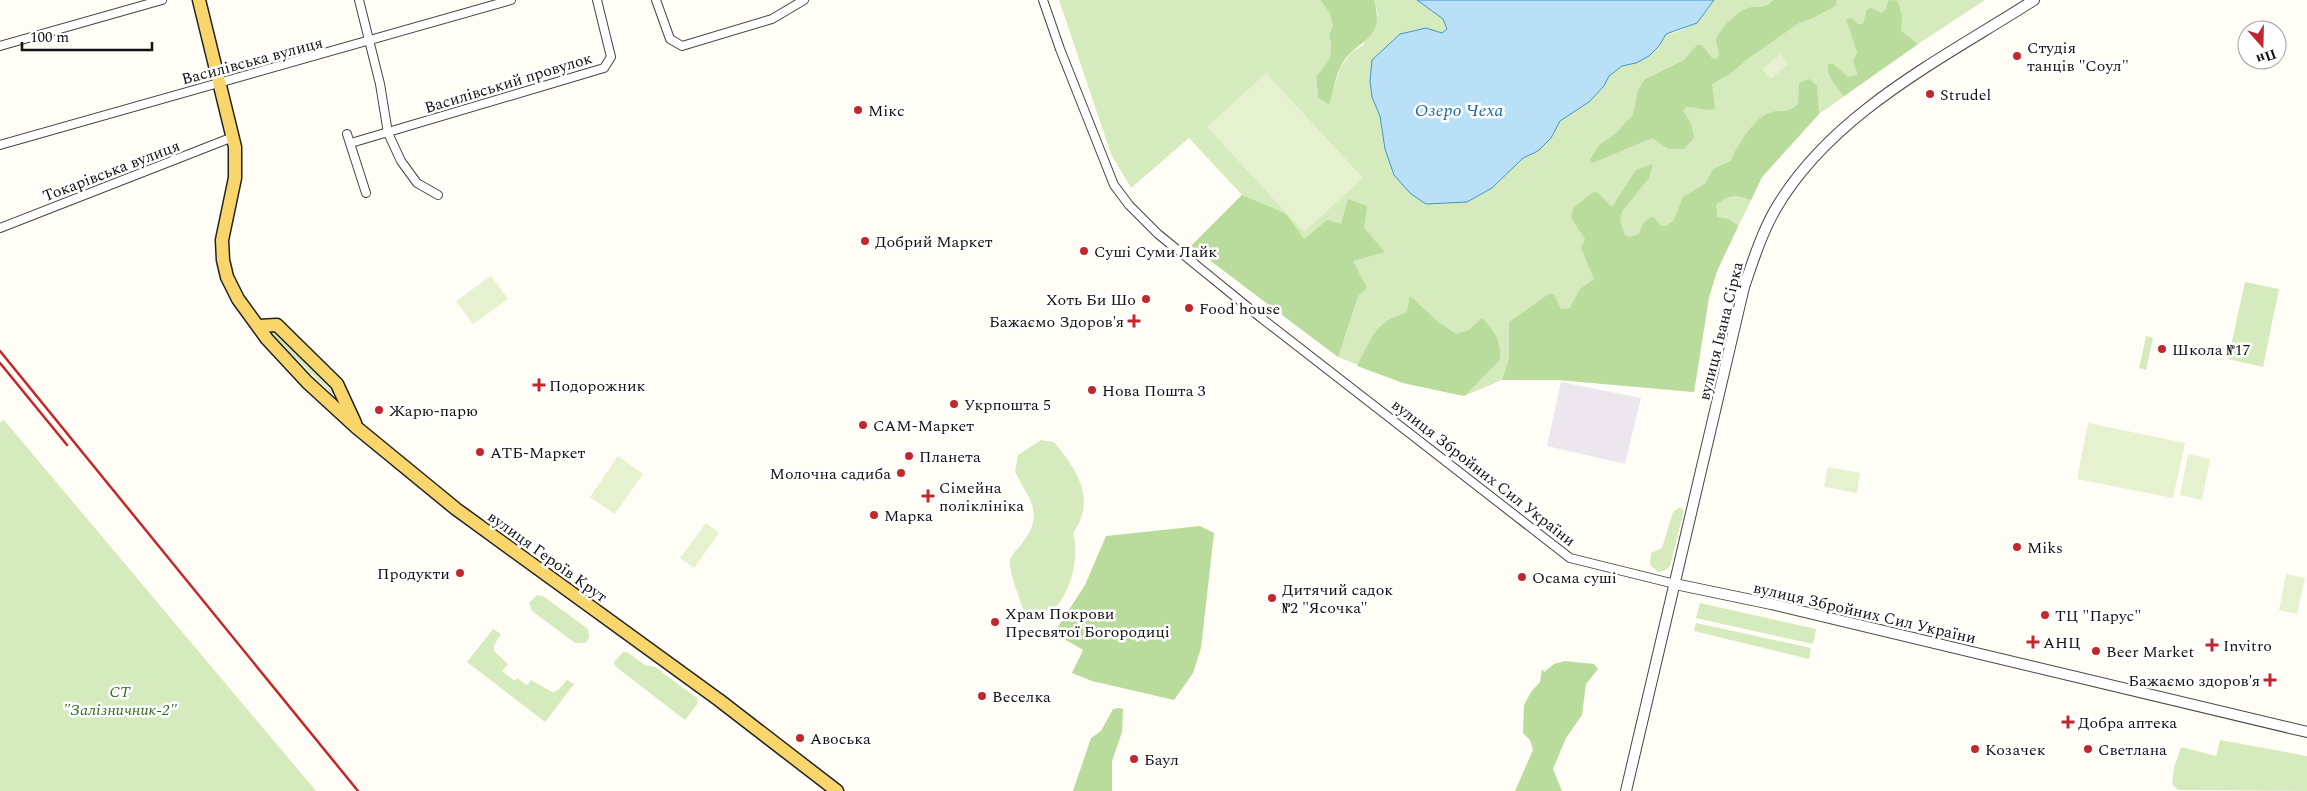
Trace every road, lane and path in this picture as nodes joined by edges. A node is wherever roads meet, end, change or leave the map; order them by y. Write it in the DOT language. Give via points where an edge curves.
graph roads {
  1 [pos="162,0"];
  2 [pos="199,0"];
  3 [pos="359,0"];
  4 [pos="511,0"];
  5 [pos="597,0"];
  6 [pos="656,0"];
  7 [pos="804,0"];
  8 [pos="1043,0"];
  9 [pos="2034,0"];
  10 [pos="371,42"];
  11 [pos="0,46"];
  12 [pos="221,83"];
  13 [pos="388,133"];
  14 [pos="347,134"];
  15 [pos="233,137"];
  16 [pos="351,143"];
  17 [pos="0,145"];
  18 [pos="366,193"];
  19 [pos="438,195"];
  20 [pos="0,228"];
  21 [pos="259,326"];
  22 [pos="356,426"];
  23 [pos="1675,584"];
  24 [pos="2307,732"];
  25 [pos="837,791"];
  26 [pos="1626,791"];
  1 -- 11 [label="street"];
  2 -- 12 [label="main road, вулиця Героїв Крут"];
  3 -- 10 [label="street"];
  4 -- 10 [label="street, Василівська вулиця"];
  5 -- 13 [label="street, Василівський провулок" via="611,57 604,68"];
  6 -- 7 [label="street" via="670,39 682,46 772,19"];
  8 -- 23 [label="street, вулиця Збройних Сил України" via="1114,185 1158,234 1570,558"];
  9 -- 23 [label="street, вулиця Івана Сірка" via="1880,99 1839,131 1802,171 1776,209 1761,237 1744,287"];
  10 -- 12 [label="street, Василівська вулиця"];
  10 -- 13 [label="street"];
  12 -- 15 [label="main road, вулиця Героїв Крут"];
  12 -- 17 [label="street, Василівська вулиця"];
  13 -- 16 [label="street, Василівський провулок"];
  13 -- 19 [label="street" via="401,161 417,183"];
  14 -- 16 [label="street"];
  15 -- 20 [label="street, Токарівська вулиця"];
  15 -- 21 [label="main road, вулиця Героїв Крут" via="235,178 222,240 223,260 226,276 238,299"];
  16 -- 18 [label="street" via="353,159"];
  21 -- 22 [label="main road, вулиця Героїв Крут" via="306,382"];
  21 -- 22 [label="main road" via="277,325 338,384"];
  22 -- 25 [label="main road, вулиця Героїв Крут" via="486,532 719,700"];
  23 -- 24 [label="street, вулиця Збройних Сил України"];
  23 -- 26 [label="street, вулиця Івана Сірка"];
}
